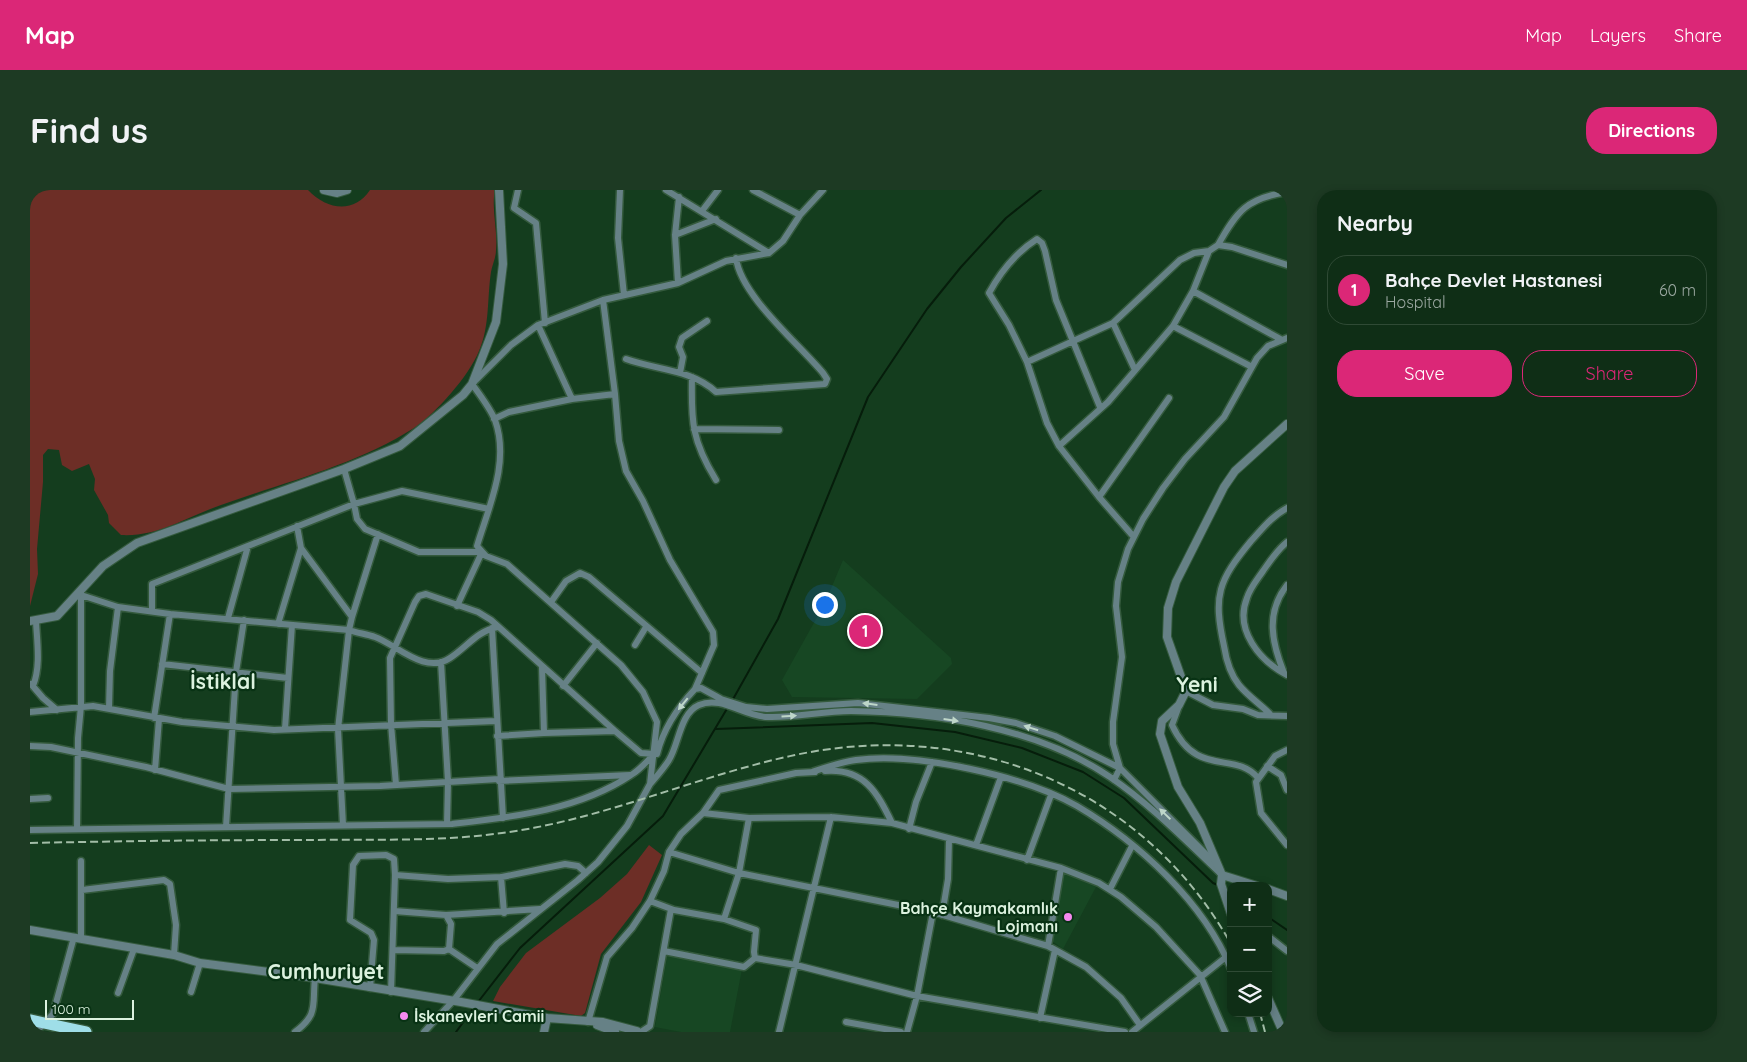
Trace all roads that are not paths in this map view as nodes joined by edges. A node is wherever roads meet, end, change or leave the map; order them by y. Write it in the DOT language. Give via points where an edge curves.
graph roads {
  1 [pos="324,190"];
  2 [pos="347,190"];
  3 [pos="499,190"];
  4 [pos="518,190"];
  5 [pos="620,190"];
  6 [pos="666,190"];
  7 [pos="718,190"];
  8 [pos="753,190"];
  9 [pos="823,190"];
  10 [pos="1287,192"];
  11 [pos="679,197"];
  12 [pos="702,211"];
  13 [pos="800,215"];
  14 [pos="716,219"];
  15 [pos="675,234"];
  16 [pos="1218,245"];
  17 [pos="1209,251"];
  18 [pos="769,253"];
  19 [pos="736,258"];
  20 [pos="1287,265"];
  21 [pos="678,283"];
  22 [pos="1193,291"];
  23 [pos="624,295"];
  24 [pos="603,300"];
  25 [pos="707,321"];
  26 [pos="1113,323"];
  27 [pos="541,324"];
  28 [pos="1173,326"];
  29 [pos="1285,339"];
  30 [pos="1074,342"];
  31 [pos="626,360"];
  32 [pos="1027,362"];
  33 [pos="1252,367"];
  34 [pos="1135,370"];
  35 [pos="680,373"];
  36 [pos="692,377"];
  37 [pos="472,384"];
  38 [pos="616,394"];
  39 [pos="1169,398"];
  40 [pos="572,399"];
  41 [pos="1100,407"];
  42 [pos="494,419"];
  43 [pos="1287,424"];
  44 [pos="694,429"];
  45 [pos="779,430"];
  46 [pos="1059,446"];
  47 [pos="344,469"];
  48 [pos="716,480"];
  49 [pos="1099,497"];
  50 [pos="354,504"];
  51 [pos="1287,508"];
  52 [pos="489,509"];
  53 [pos="297,526"];
  54 [pos="378,534"];
  55 [pos="1133,536"];
  56 [pos="1287,542"];
  57 [pos="248,546"];
  58 [pos="301,548"];
  59 [pos="482,552"];
  60 [pos="1287,585"];
  61 [pos="81,592"];
  62 [pos="551,602"];
  63 [pos="457,606"];
  64 [pos="118,607"];
  65 [pos="152,611"];
  66 [pos="170,614"];
  67 [pos="352,617"];
  68 [pos="228,618"];
  69 [pos="244,620"];
  70 [pos="33,621"];
  71 [pos="278,624"];
  72 [pos="292,625"];
  73 [pos="495,627"];
  74 [pos="646,627"];
  75 [pos="348,630"];
  76 [pos="597,643"];
  77 [pos="635,645"];
  78 [pos="393,648"];
  79 [pos="441,662"];
  80 [pos="162,664"];
  81 [pos="542,667"];
  82 [pos="236,672"];
  83 [pos="702,673"];
  84 [pos="1285,675"];
  85 [pos="288,678"];
  86 [pos="31,684"];
  87 [pos="564,686"];
  88 [pos="695,689"];
  89 [pos="1186,691"];
  90 [pos="721,701"];
  91 [pos="1179,705"];
  92 [pos="81,706"];
  93 [pos="109,708"];
  94 [pos="743,709"];
  95 [pos="57,710"];
  96 [pos="30,712"];
  97 [pos="1270,714"];
  98 [pos="1287,716"];
  99 [pos="156,718"];
  100 [pos="496,721"];
  101 [pos="443,722"];
  102 [pos="391,724"];
  103 [pos="234,727"];
  104 [pos="285,729"];
  105 [pos="338,729"];
  106 [pos="614,731"];
  107 [pos="544,733"];
  108 [pos="497,736"];
  109 [pos="30,746"];
  110 [pos="1287,750"];
  111 [pos="79,754"];
  112 [pos="654,754"];
  113 [pos="932,762"];
  114 [pos="1266,766"];
  115 [pos="1120,768"];
  116 [pos="155,770"];
  117 [pos="812,772"];
  118 [pos="633,775"];
  119 [pos="1284,775"];
  120 [pos="1001,777"];
  121 [pos="1258,778"];
  122 [pos="499,780"];
  123 [pos="1114,780"];
  124 [pos="448,782"];
  125 [pos="650,784"];
  126 [pos="396,785"];
  127 [pos="342,787"];
  128 [pos="228,789"];
  129 [pos="1287,790"];
  130 [pos="1051,795"];
  131 [pos="48,798"];
  132 [pos="30,799"];
  133 [pos="702,813"];
  134 [pos="831,817"];
  135 [pos="503,818"];
  136 [pos="749,818"];
  137 [pos="892,823"];
  138 [pos="447,824"];
  139 [pos="343,825"];
  140 [pos="226,827"];
  141 [pos="77,829"];
  142 [pos="908,829"];
  143 [pos="30,830"];
  144 [pos="949,840"];
  145 [pos="976,845"];
  146 [pos="1287,845"];
  147 [pos="1132,846"];
  148 [pos="669,852"];
  149 [pos="1027,860"];
  150 [pos="81,861"];
  151 [pos="1060,868"];
  152 [pos="586,873"];
  153 [pos="739,873"];
  154 [pos="1222,874"];
  155 [pos="396,875"];
  156 [pos="501,877"];
  157 [pos="1245,882"];
  158 [pos="814,887"];
  159 [pos="1110,889"];
  160 [pos="82,890"];
  161 [pos="1272,890"];
  162 [pos="1287,896"];
  163 [pos="650,901"];
  164 [pos="1227,903"];
  165 [pos="542,909"];
  166 [pos="671,909"];
  167 [pos="394,911"];
  168 [pos="933,912"];
  169 [pos="504,913"];
  170 [pos="446,915"];
  171 [pos="942,915"];
  172 [pos="724,919"];
  173 [pos="30,930"];
  174 [pos="78,938"];
  175 [pos="1272,939"];
  176 [pos="1048,946"];
  177 [pos="134,949"];
  178 [pos="449,949"];
  179 [pos="393,950"];
  180 [pos="1055,950"];
  181 [pos="1287,950"];
  182 [pos="664,951"];
  183 [pos="174,955"];
  184 [pos="1226,956"];
  185 [pos="755,958"];
  186 [pos="200,963"];
  187 [pos="796,965"];
  188 [pos="477,968"];
  189 [pos="1200,976"];
  190 [pos="315,978"];
  191 [pos="370,988"];
  192 [pos="191,992"];
  193 [pos="390,992"];
  194 [pos="118,993"];
  195 [pos="917,996"];
  196 [pos="457,1001"];
  197 [pos="1272,1007"];
  198 [pos="1249,1017"];
  199 [pos="546,1018"];
  200 [pos="1040,1018"];
  201 [pos="30,1020"];
  202 [pos="588,1022"];
  203 [pos="846,1022"];
  204 [pos="44,1023"];
  205 [pos="1140,1024"];
  206 [pos="33,1032"];
  207 [pos="86,1032"];
  208 [pos="295,1032"];
  209 [pos="424,1032"];
  210 [pos="544,1032"];
  211 [pos="615,1032"];
  212 [pos="637,1032"];
  213 [pos="780,1032"];
  214 [pos="901,1032"];
  215 [pos="907,1032"];
  216 [pos="1125,1032"];
  217 [pos="1132,1032"];
  218 [pos="1225,1032"];
  219 [pos="1254,1032"];
  220 [pos="1283,1032"];
  1 -- 2 [label="street" via="337,193"];
  3 -- 37 [label="street" via="503,264 496,322"];
  4 -- 27 [label="street" via="514,208 536,223"];
  5 -- 23 [label="street" via="618,238"];
  6 -- 11 [label="street"];
  7 -- 12 [label="street"];
  8 -- 13 [label="street"];
  9 -- 13 [label="street"];
  10 -- 16 [label="street" via="1270,194 1242,209"];
  11 -- 12 [label="street"];
  11 -- 15 [label="street"];
  12 -- 14 [label="street"];
  13 -- 18 [label="street" via="783,241"];
  14 -- 15 [label="street"];
  14 -- 18 [label="street"];
  15 -- 21 [label="street"];
  16 -- 17 [label="street"];
  16 -- 20 [label="street"];
  17 -- 22 [label="street"];
  17 -- 26 [label="street" via="1194,252 1180,260"];
  18 -- 19 [label="street"];
  19 -- 21 [label="street"];
  19 -- 36 [label="street" via="738,271 749,290 826,376 826,382 821,385 716,392 707,383"];
  21 -- 23 [label="street"];
  22 -- 28 [label="street"];
  22 -- 29 [label="street"];
  23 -- 24 [label="street"];
  24 -- 27 [label="street"];
  24 -- 38 [label="street"];
  25 -- 35 [label="street" via="682,338 679,346 683,358"];
  26 -- 30 [label="street"];
  26 -- 34 [label="street"];
  27 -- 37 [label="street" via="511,345"];
  27 -- 40 [label="street"];
  28 -- 33 [label="street"];
  28 -- 34 [label="street"];
  29 -- 33 [label="street" via="1268,346"];
  30 -- 32 [label="street"];
  30 -- 32 [label="street" via="1056,300 1045,251 1037,239 1000,272 989,293"];
  30 -- 41 [label="street"];
  31 -- 35 [label="street"];
  32 -- 46 [label="street" via="1047,423"];
  33 -- 55 [label="street" via="1224,417 1185,459"];
  34 -- 41 [label="street"];
  35 -- 36 [label="street"];
  36 -- 44 [label="street"];
  37 -- 42 [label="street"];
  37 -- 47 [label="street" via="400,446"];
  38 -- 40 [label="street"];
  38 -- 83 [label="street" via="619,441 626,470 670,560 713,632 714,645"];
  39 -- 49 [label="street"];
  40 -- 42 [label="street" via="509,412"];
  41 -- 46 [label="street"];
  42 -- 52 [label="street" via="501,444 499,473"];
  43 -- 89 [label="street" via="1236,471 1224,487 1176,582 1168,608 1167,637"];
  44 -- 45 [label="street"];
  44 -- 48 [label="street" via="698,449"];
  46 -- 49 [label="street"];
  47 -- 50 [label="street"];
  47 -- 61 [label="street" via="137,542 103,566"];
  49 -- 55 [label="street"];
  50 -- 52 [label="street" via="402,492"];
  50 -- 53 [label="street"];
  50 -- 54 [label="street" via="357,519 365,529"];
  51 -- 97 [label="street" via="1272,516 1232,563 1224,577 1218,601 1219,625 1227,661 1238,684"];
  52 -- 59 [label="street" via="477,546"];
  53 -- 57 [label="street"];
  53 -- 58 [label="street"];
  54 -- 59 [label="street" via="420,552"];
  54 -- 67 [label="street"];
  55 -- 115 [label="street" via="1118,582 1116,606 1122,657 1113,744"];
  56 -- 84 [label="street" via="1272,557 1246,598 1244,624 1262,660"];
  57 -- 65 [label="street" via="152,584"];
  57 -- 68 [label="street"];
  58 -- 67 [label="street"];
  58 -- 71 [label="street"];
  59 -- 62 [label="street" via="507,564"];
  59 -- 63 [label="street"];
  60 -- 84 [label="street" via="1272,613 1271,627 1275,652"];
  61 -- 64 [label="street"];
  61 -- 70 [label="street" via="57,616"];
  61 -- 92 [label="street"];
  62 -- 74 [label="street" via="566,581 580,573 589,577"];
  62 -- 76 [label="street"];
  63 -- 73 [label="street" via="478,612"];
  63 -- 78 [label="street" via="426,594 419,596"];
  64 -- 65 [label="street"];
  64 -- 93 [label="street"];
  65 -- 66 [label="street"];
  66 -- 68 [label="street"];
  66 -- 80 [label="street"];
  67 -- 75 [label="street"];
  68 -- 69 [label="street"];
  69 -- 71 [label="street"];
  69 -- 82 [label="street"];
  70 -- 86 [label="street" via="37,668"];
  71 -- 72 [label="street"];
  72 -- 75 [label="street"];
  72 -- 85 [label="street"];
  73 -- 79 [label="street" via="477,634 451,658"];
  73 -- 81 [label="street"];
  73 -- 100 [label="street"];
  74 -- 77 [label="street"];
  74 -- 83 [label="street"];
  75 -- 78 [label="street" via="376,638"];
  75 -- 105 [label="street"];
  76 -- 87 [label="street"];
  76 -- 112 [label="street" via="643,692 657,722"];
  78 -- 79 [label="street" via="424,662"];
  78 -- 102 [label="street" via="390,658"];
  79 -- 101 [label="street"];
  80 -- 82 [label="street"];
  80 -- 99 [label="street"];
  81 -- 87 [label="street"];
  81 -- 107 [label="street"];
  82 -- 85 [label="street"];
  82 -- 103 [label="street"];
  83 -- 88 [label="street"];
  85 -- 104 [label="street"];
  86 -- 95 [label="street"];
  87 -- 106 [label="street"];
  88 -- 90 [label="street" via="701,688"];
  88 -- 125 [label="street, one-way" via="676,712 660,744"];
  89 -- 91 [label="street"];
  89 -- 97 [label="street" via="1213,705 1243,709 1258,715"];
  90 -- 94 [label="street"];
  90 -- 125 [label="street" via="700,704 688,714 670,760"];
  91 -- 121 [label="street" via="1172,725 1178,739 1197,757 1252,770"];
  91 -- 154 [label="street" via="1162,721 1160,734 1178,787 1200,823"];
  92 -- 93 [label="street"];
  92 -- 95 [label="street"];
  92 -- 111 [label="street"];
  93 -- 99 [label="street"];
  115 -- 94 [label="street, one-way" via="1055,736 989,718 858,703"];
  94 -- 123 [label="street, one-way" via="766,718 849,711 983,725 1025,735"];
  95 -- 96 [label="street"];
  97 -- 98 [label="street"];
  99 -- 103 [label="street"];
  99 -- 116 [label="street"];
  100 -- 101 [label="street"];
  100 -- 108 [label="street"];
  101 -- 102 [label="street"];
  101 -- 124 [label="street"];
  102 -- 105 [label="street"];
  102 -- 126 [label="street"];
  103 -- 104 [label="street"];
  103 -- 128 [label="street"];
  104 -- 105 [label="street"];
  105 -- 127 [label="street"];
  106 -- 107 [label="street"];
  106 -- 112 [label="street" via="641,753"];
  107 -- 108 [label="street"];
  108 -- 122 [label="street"];
  109 -- 111 [label="street"];
  110 -- 114 [label="street"];
  111 -- 116 [label="street"];
  111 -- 141 [label="street"];
  112 -- 118 [label="street"];
  112 -- 125 [label="street"];
  113 -- 117 [label="street" via="884,758 856,760"];
  113 -- 120 [label="street"];
  113 -- 142 [label="street"];
  114 -- 119 [label="street"];
  114 -- 121 [label="street"];
  115 -- 123 [label="street"];
  154 -- 115 [label="street, one-way" via="1210,856"];
  116 -- 128 [label="street"];
  117 -- 133 [label="street" via="719,790"];
  117 -- 137 [label="street" via="836,770 851,773 867,782 881,800"];
  118 -- 122 [label="street"];
  118 -- 135 [label="street" via="600,793"];
  119 -- 129 [label="street"];
  120 -- 130 [label="street"];
  120 -- 145 [label="street"];
  121 -- 146 [label="street" via="1261,813"];
  122 -- 124 [label="street"];
  122 -- 135 [label="street"];
  123 -- 154 [label="street"];
  124 -- 126 [label="street"];
  124 -- 138 [label="street"];
  125 -- 152 [label="street" via="627,826"];
  126 -- 127 [label="street"];
  127 -- 128 [label="street"];
  127 -- 139 [label="street"];
  128 -- 140 [label="street"];
  130 -- 147 [label="street" via="1076,805"];
  130 -- 149 [label="street"];
  131 -- 132 [label="street"];
  133 -- 136 [label="street"];
  133 -- 148 [label="street"];
  134 -- 136 [label="street"];
  134 -- 137 [label="street"];
  134 -- 158 [label="street"];
  135 -- 138 [label="street"];
  136 -- 153 [label="street"];
  137 -- 142 [label="street"];
  138 -- 139 [label="street"];
  139 -- 140 [label="street"];
  140 -- 141 [label="street"];
  141 -- 143 [label="street"];
  142 -- 144 [label="street"];
  144 -- 145 [label="street"];
  144 -- 171 [label="street" via="948,879"];
  145 -- 149 [label="street"];
  147 -- 159 [label="street"];
  147 -- 184 [label="street" via="1182,892 1202,916"];
  148 -- 153 [label="street"];
  148 -- 163 [label="street"];
  149 -- 151 [label="street"];
  150 -- 160 [label="street"];
  151 -- 159 [label="street"];
  151 -- 176 [label="street"];
  152 -- 156 [label="street" via="578,866 565,864"];
  152 -- 165 [label="street"];
  153 -- 158 [label="street"];
  153 -- 172 [label="street"];
  154 -- 157 [label="street"];
  154 -- 164 [label="street" via="1221,884"];
  155 -- 156 [label="street"];
  155 -- 167 [label="street"];
  155 -- 191 [label="street" via="395,863 390,856 364,855 353,861 350,920 371,933 374,940"];
  156 -- 169 [label="street"];
  158 -- 168 [label="street"];
  158 -- 187 [label="street"];
  159 -- 189 [label="street" via="1156,926"];
  160 -- 174 [label="street"];
  160 -- 183 [label="street" via="164,880 170,884 176,925"];
  161 -- 162 [label="street"];
  163 -- 166 [label="street"];
  163 -- 202 [label="street" via="607,957"];
  165 -- 169 [label="street"];
  165 -- 188 [label="street" via="497,944"];
  166 -- 172 [label="street"];
  166 -- 182 [label="street"];
  167 -- 170 [label="street"];
  167 -- 179 [label="street"];
  168 -- 171 [label="street"];
  168 -- 195 [label="street"];
  169 -- 170 [label="street"];
  170 -- 178 [label="street" via="451,924"];
  171 -- 176 [label="street"];
  172 -- 185 [label="street" via="756,930"];
  173 -- 174 [label="street"];
  174 -- 177 [label="street"];
  174 -- 204 [label="street" via="52,1014"];
  175 -- 181 [label="street"];
  176 -- 180 [label="street"];
  177 -- 183 [label="street"];
  177 -- 194 [label="street"];
  178 -- 179 [label="street"];
  178 -- 188 [label="street"];
  179 -- 193 [label="street"];
  180 -- 200 [label="street"];
  180 -- 205 [label="street" via="1086,967 1121,998"];
  182 -- 185 [label="street" via="744,968"];
  182 -- 212 [label="street" via="650,1026"];
  183 -- 186 [label="street"];
  184 -- 189 [label="street"];
  185 -- 187 [label="street"];
  186 -- 190 [label="street"];
  186 -- 192 [label="street"];
  187 -- 195 [label="street"];
  187 -- 213 [label="street"];
  188 -- 196 [label="street"];
  189 -- 205 [label="street"];
  189 -- 218 [label="street"];
  190 -- 191 [label="street"];
  190 -- 208 [label="street" via="313,1014 310,1021"];
  191 -- 193 [label="street"];
  193 -- 196 [label="street"];
  195 -- 200 [label="street"];
  195 -- 215 [label="street"];
  196 -- 199 [label="street"];
  196 -- 209 [label="street"];
  197 -- 220 [label="street"];
  198 -- 219 [label="street"];
  199 -- 202 [label="street"];
  199 -- 210 [label="street"];
  200 -- 216 [label="street"];
  201 -- 204 [label="highway"];
  202 -- 211 [label="street"];
  202 -- 212 [label="street" via="603,1022"];
  203 -- 214 [label="street"];
  204 -- 206 [label="street"];
  204 -- 207 [label="highway"];
  205 -- 217 [label="street"];
}
